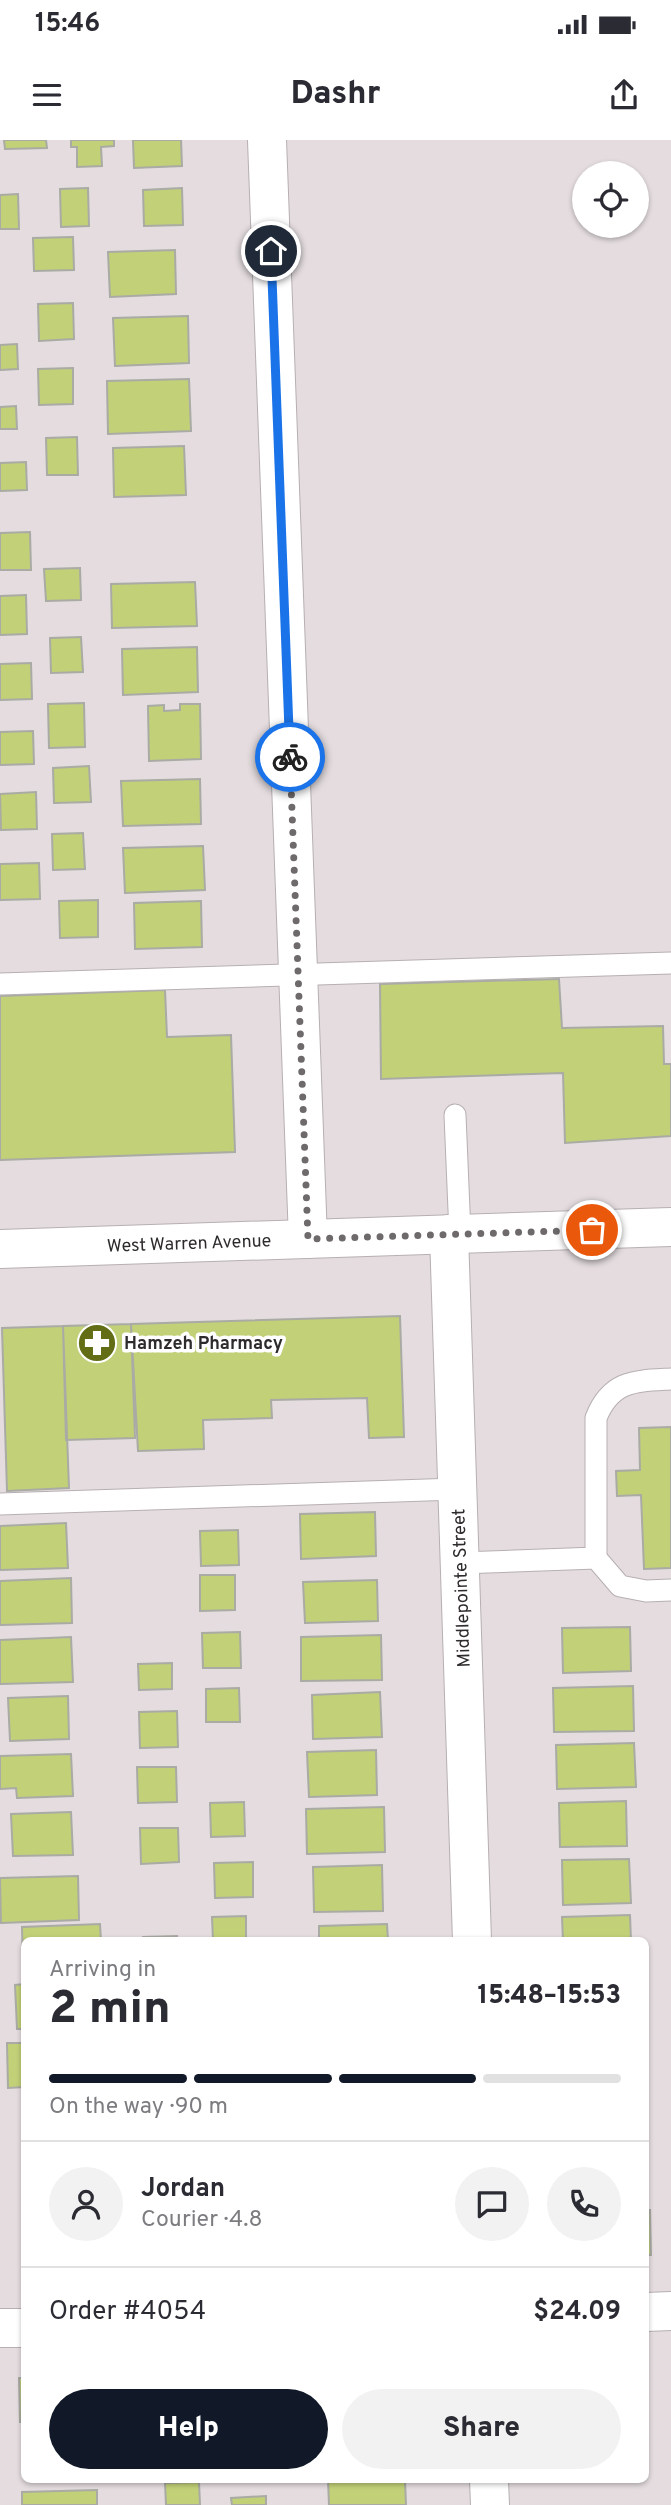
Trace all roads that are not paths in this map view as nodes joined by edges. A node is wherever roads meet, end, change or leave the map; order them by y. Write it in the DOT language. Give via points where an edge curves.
graph roads {
  1 [pos="267,140"];
  2 [pos="671,963"];
  3 [pos="298,975"];
  4 [pos="0,984"];
  5 [pos="455,1115"];
  6 [pos="671,1227"];
  7 [pos="455,1234"];
  8 [pos="308,1239"];
  9 [pos="0,1249"];
  10 [pos="671,1379"];
  11 [pos="457,1489"];
  12 [pos="0,1504"];
  13 [pos="596,1558"];
  14 [pos="460,1563"];
  15 [pos="671,1590"];
  16 [pos="472,1937"];
  17 [pos="671,2311"];
  18 [pos="649,2312"];
  19 [pos="21,2328"];
  20 [pos="0,2329"];
  21 [pos="489,2483"];
  22 [pos="490,2505"];
  1 -- 3 [label="street"];
  2 -- 3 [label="lane"];
  3 -- 4 [label="lane"];
  3 -- 8 [label="street"];
  5 -- 7 [label="lane"];
  6 -- 7 [label="street, West Warren Avenue"];
  7 -- 8 [label="street, West Warren Avenue"];
  7 -- 11 [label="street, Middlepointe Street"];
  8 -- 9 [label="street, West Warren Avenue"];
  10 -- 13 [label="lane" via="634,1381 617,1388 602,1403 596,1418"];
  11 -- 12 [label="lane"];
  11 -- 14 [label="street, Middlepointe Street"];
  13 -- 14 [label="lane"];
  13 -- 15 [label="lane" via="620,1586"];
  14 -- 16 [label="street, Middlepointe Street"];
  17 -- 18 [label="street"];
  19 -- 20 [label="street"];
  21 -- 22 [label="street"];
}
